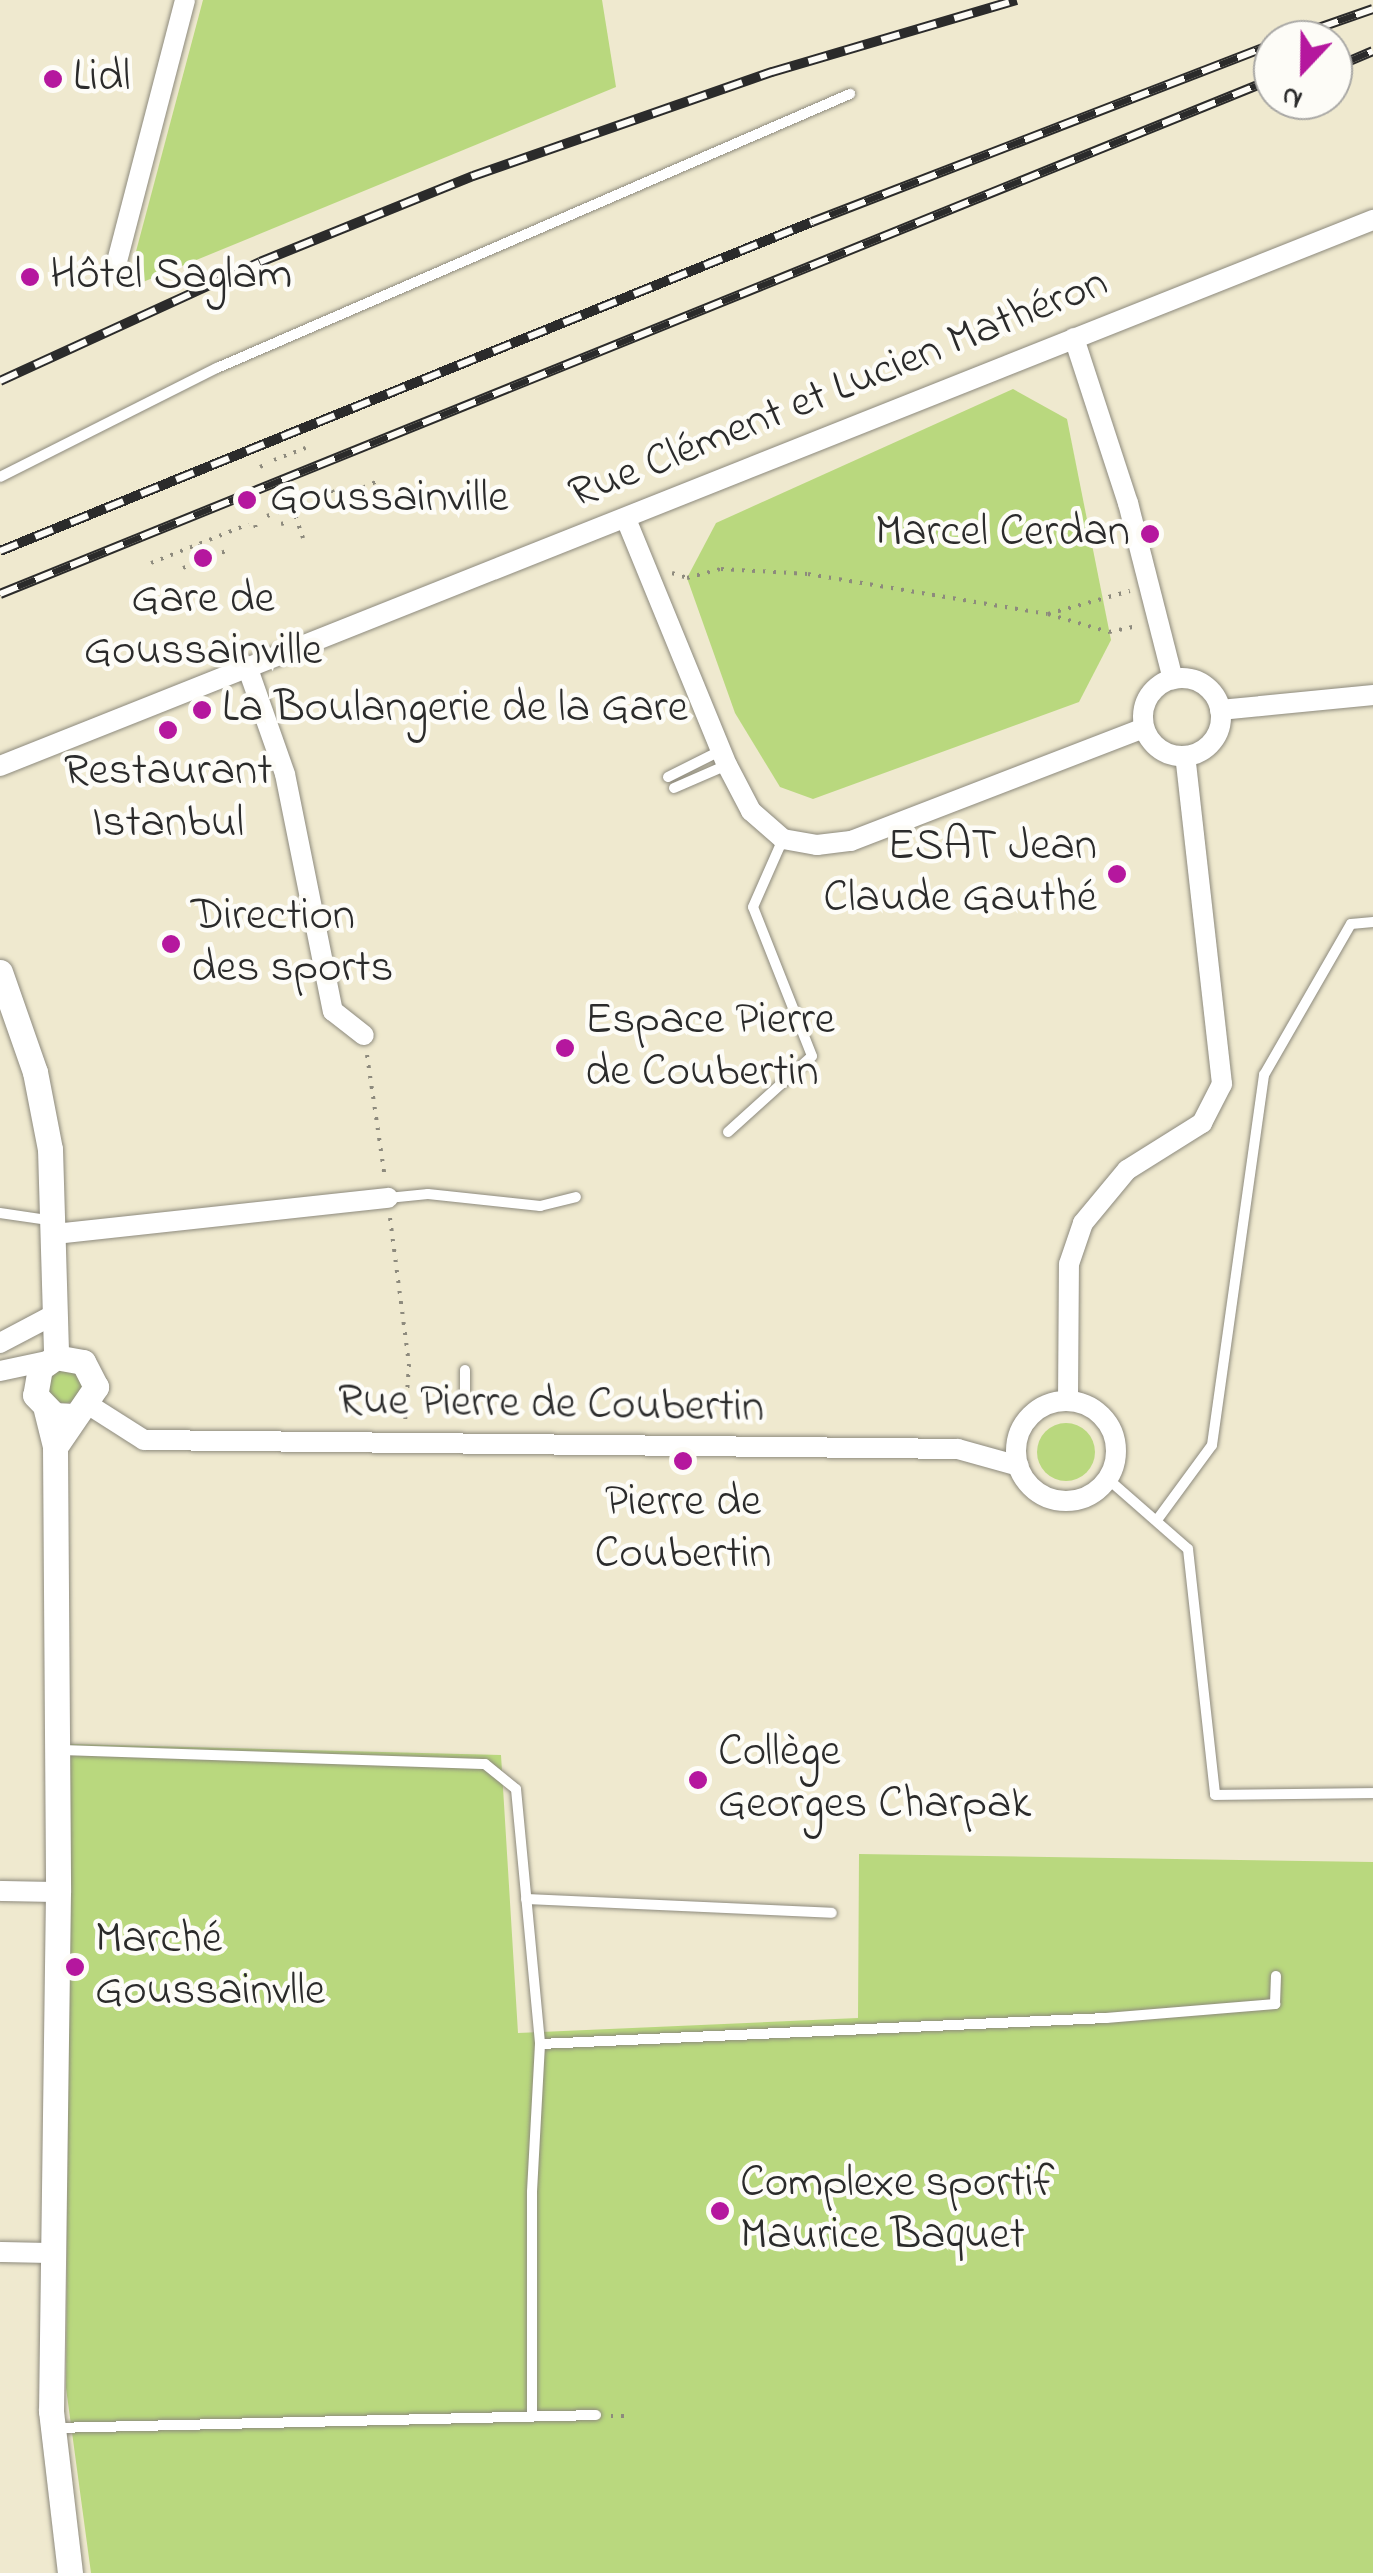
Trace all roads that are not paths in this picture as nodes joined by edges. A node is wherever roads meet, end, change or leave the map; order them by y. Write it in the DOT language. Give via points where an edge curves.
graph roads {
  1 [pos="185,0"];
  2 [pos="850,94"];
  3 [pos="1373,220"];
  4 [pos="115,268"];
  5 [pos="1074,338"];
  6 [pos="0,477"];
  7 [pos="626,519"];
  8 [pos="247,666"];
  9 [pos="1173,679"];
  10 [pos="1373,696"];
  11 [pos="1220,710"];
  12 [pos="1144,728"];
  13 [pos="1185,756"];
  14 [pos="724,758"];
  15 [pos="0,766"];
  16 [pos="671,782"];
  17 [pos="783,839"];
  18 [pos="1373,922"];
  19 [pos="0,972"];
  20 [pos="364,1035"];
  21 [pos="728,1132"];
  22 [pos="576,1197"];
  23 [pos="388,1198"];
  24 [pos="0,1213"];
  25 [pos="54,1227"];
  26 [pos="56,1314"];
  27 [pos="0,1343"];
  28 [pos="51,1359"];
  29 [pos="8,1369"];
  30 [pos="466,1370"];
  31 [pos="34,1386"];
  32 [pos="1068,1401"];
  33 [pos="465,1405"];
  34 [pos="46,1410"];
  35 [pos="81,1411"];
  36 [pos="55,1447"];
  37 [pos="1019,1466"];
  38 [pos="1108,1479"];
  39 [pos="1157,1520"];
  40 [pos="58,1750"];
  41 [pos="1373,1793"];
  42 [pos="0,1891"];
  43 [pos="58,1892"];
  44 [pos="526,1899"];
  45 [pos="832,1914"];
  46 [pos="1276,1976"];
  47 [pos="540,2044"];
  48 [pos="0,2252"];
  49 [pos="51,2252"];
  50 [pos="596,2415"];
  51 [pos="532,2416"];
  52 [pos="52,2428"];
  53 [pos="70,2573"];
  1 -- 4 [label="street"];
  2 -- 6 [label="lane" via="234,360"];
  3 -- 5 [label="street, Rue Clément et Lucien Mathéron"];
  5 -- 7 [label="street, Rue Clément et Lucien Mathéron"];
  5 -- 9 [label="street"];
  7 -- 8 [label="street, Rue Clément et Lucien Mathéron"];
  7 -- 14 [label="street"];
  8 -- 15 [label="street, Rue Clément et Lucien Mathéron"];
  8 -- 20 [label="street" via="285,774 332,1011"];
  9 -- 11 [label="street" via="1208,688"];
  9 -- 12 [label="street" via="1145,703"];
  10 -- 11 [label="street"];
  11 -- 13 [label="street" via="1216,735"];
  12 -- 13 [label="street" via="1160,749"];
  12 -- 17 [label="street" via="851,841 816,845"];
  13 -- 32 [label="street" via="1222,1084 1202,1124 1126,1170 1083,1223 1069,1264"];
  14 -- 16 [label="lane"];
  14 -- 17 [label="street" via="750,811"];
  17 -- 21 [label="lane" via="754,907 812,1056"];
  18 -- 39 [label="lane" via="1351,924 1264,1075 1212,1446"];
  19 -- 25 [label="street" via="34,1072 50,1149"];
  22 -- 23 [label="lane" via="540,1206 428,1194"];
  23 -- 25 [label="street"];
  24 -- 25 [label="lane"];
  25 -- 26 [label="street"];
  26 -- 27 [label="street"];
  26 -- 28 [label="street"];
  28 -- 29 [label="street"];
  28 -- 31 [label="street"];
  28 -- 35 [label="street" via="75,1357 90,1369 96,1387"];
  29 -- 31 [label="street"];
  30 -- 33 [label="lane"];
  31 -- 34 [label="street"];
  32 -- 37 [label="street" via="1038,1409 1026,1421"];
  32 -- 38 [label="street" via="1096,1411 1114,1435"];
  34 -- 35 [label="street"];
  34 -- 36 [label="street"];
  35 -- 36 [label="street"];
  35 -- 37 [label="street, Rue Pierre de Coubertin" via="144,1440 958,1450"];
  36 -- 40 [label="street"];
  37 -- 38 [label="street" via="1037,1491 1067,1501"];
  38 -- 39 [label="lane"];
  39 -- 41 [label="lane" via="1188,1549 1216,1795"];
  40 -- 43 [label="street"];
  40 -- 44 [label="lane" via="485,1764 516,1788"];
  42 -- 43 [label="street"];
  43 -- 49 [label="street"];
  44 -- 45 [label="lane"];
  44 -- 47 [label="lane"];
  46 -- 47 [label="lane" via="1275,2004"];
  47 -- 51 [label="lane"];
  48 -- 49 [label="street"];
  49 -- 52 [label="street"];
  50 -- 51 [label="lane"];
  51 -- 52 [label="lane"];
  52 -- 53 [label="street"];
}
